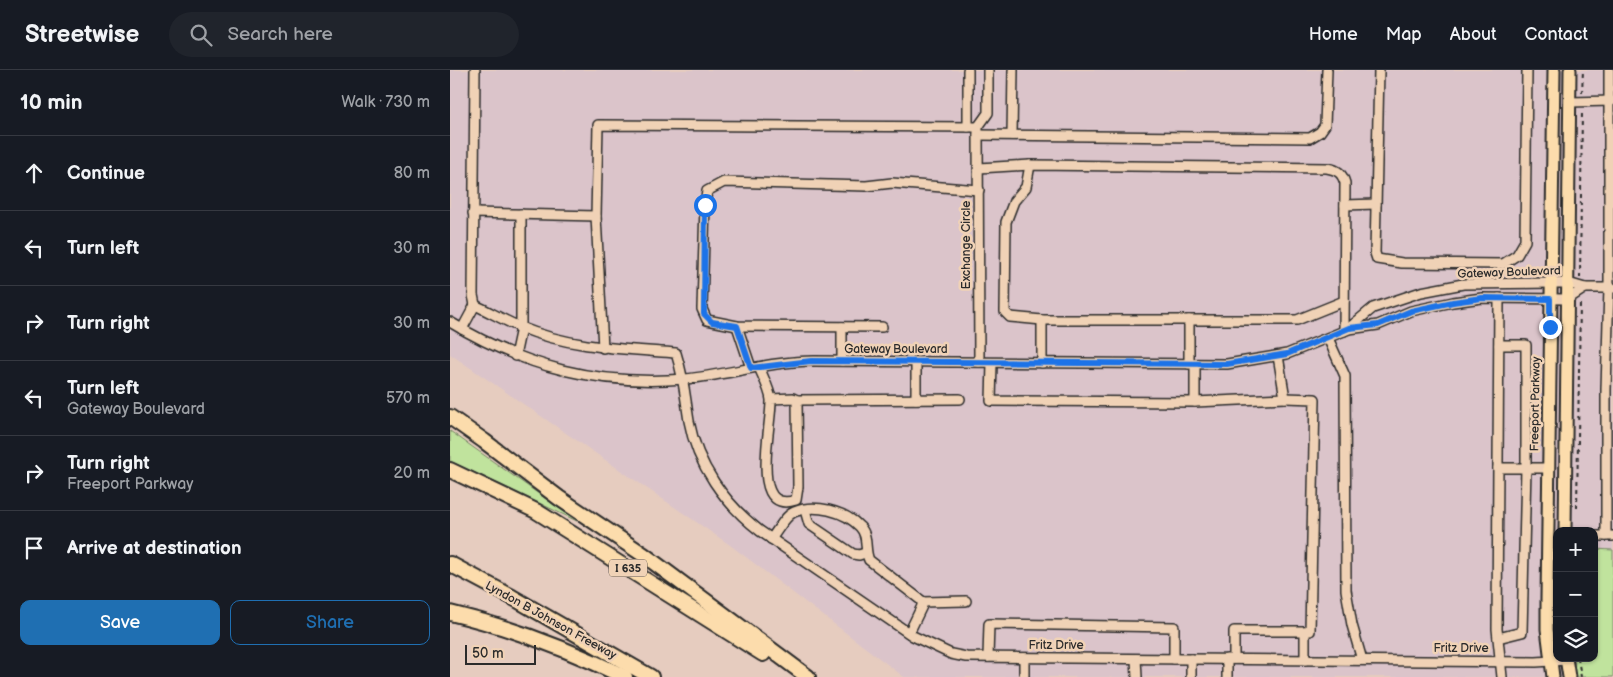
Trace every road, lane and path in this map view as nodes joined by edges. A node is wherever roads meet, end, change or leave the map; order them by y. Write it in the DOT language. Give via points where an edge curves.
graph roads {
  1 [pos="475,70"];
  2 [pos="968,70"];
  3 [pos="988,70"];
  4 [pos="1013,70"];
  5 [pos="1327,70"];
  6 [pos="1379,70"];
  7 [pos="1527,70"];
  8 [pos="1554,70"];
  9 [pos="1570,70"];
  10 [pos="1609,70"];
  11 [pos="1611,101"];
  12 [pos="1570,102"];
  13 [pos="968,127"];
  14 [pos="978,131"];
  15 [pos="1012,135"];
  16 [pos="1030,164"];
  17 [pos="979,168"];
  18 [pos="979,190"];
  19 [pos="1376,204"];
  20 [pos="1345,205"];
  21 [pos="473,213"];
  22 [pos="521,214"];
  23 [pos="596,216"];
  24 [pos="1503,264"];
  25 [pos="1502,282"];
  26 [pos="1551,283"];
  27 [pos="1568,283"];
  28 [pos="1585,288"];
  29 [pos="1611,288"];
  30 [pos="1500,298"];
  31 [pos="1550,299"];
  32 [pos="1568,299"];
  33 [pos="1344,301"];
  34 [pos="475,305"];
  35 [pos="1042,320"];
  36 [pos="1189,320"];
  37 [pos="450,322"];
  38 [pos="737,326"];
  39 [pos="842,327"];
  40 [pos="882,327"];
  41 [pos="521,328"];
  42 [pos="462,329"];
  43 [pos="1346,330"];
  44 [pos="1328,338"];
  45 [pos="1499,345"];
  46 [pos="603,348"];
  47 [pos="515,356"];
  48 [pos="1278,356"];
  49 [pos="842,362"];
  50 [pos="916,362"];
  51 [pos="979,362"];
  52 [pos="992,363"];
  53 [pos="1042,363"];
  54 [pos="1192,364"];
  55 [pos="755,368"];
  56 [pos="684,379"];
  57 [pos="960,398"];
  58 [pos="1285,398"];
  59 [pos="771,399"];
  60 [pos="916,399"];
  61 [pos="797,400"];
  62 [pos="1195,402"];
  63 [pos="450,417"];
  64 [pos="1498,468"];
  65 [pos="1526,468"];
  66 [pos="1548,468"];
  67 [pos="450,470"];
  68 [pos="789,502"];
  69 [pos="805,510"];
  70 [pos="792,513"];
  71 [pos="1565,527"];
  72 [pos="1609,536"];
  73 [pos="771,539"];
  74 [pos="865,553"];
  75 [pos="450,564"];
  76 [pos="966,601"];
  77 [pos="922,602"];
  78 [pos="450,613"];
  79 [pos="1305,631"];
  80 [pos="909,633"];
  81 [pos="1498,638"];
  82 [pos="988,657"];
  83 [pos="1024,658"];
  84 [pos="1136,658"];
  85 [pos="1174,659"];
  86 [pos="1191,659"];
  87 [pos="1231,659"];
  88 [pos="1306,660"];
  89 [pos="1362,660"];
  90 [pos="1500,661"];
  91 [pos="1550,661"];
  92 [pos="1553,661"];
  93 [pos="1566,662"];
  94 [pos="1579,662"];
  95 [pos="625,677"];
  96 [pos="650,677"];
  97 [pos="799,677"];
  98 [pos="808,677"];
  99 [pos="1024,677"];
  100 [pos="1137,677"];
  101 [pos="1191,677"];
  102 [pos="1226,677"];
  103 [pos="1502,677"];
  104 [pos="1553,677"];
  105 [pos="1569,677"];
  106 [pos="1581,677"];
  1 -- 21 [label="street"];
  2 -- 13 [label="street"];
  3 -- 14 [label="street" via="988,113"];
  4 -- 15 [label="street"];
  5 -- 15 [label="street" via="1325,125 1310,138"];
  6 -- 19 [label="street"];
  7 -- 24 [label="street" via="1525,241 1517,255"];
  8 -- 26 [label="main road, Freeport Parkway"];
  9 -- 12 [label="main road"];
  10 -- 11 [label="street"];
  11 -- 12 [label="street"];
  11 -- 29 [label="street"];
  12 -- 27 [label="main road"];
  13 -- 14 [label="street"];
  13 -- 23 [label="street" via="598,124"];
  14 -- 15 [label="street"];
  14 -- 17 [label="street, Exchange Circle"];
  16 -- 17 [label="street"];
  16 -- 20 [label="street" via="1327,168 1342,174"];
  16 -- 35 [label="street" via="1026,187 1014,200 1006,222 1005,312 1010,317"];
  17 -- 18 [label="street, Exchange Circle"];
  18 -- 38 [label="street" via="892,184 724,182 715,186 707,191 705,205 702,309 707,320"];
  18 -- 51 [label="street, Exchange Circle"];
  19 -- 20 [label="street"];
  19 -- 24 [label="street" via="1377,258 1402,263"];
  20 -- 33 [label="street"];
  21 -- 22 [label="street"];
  21 -- 34 [label="street"];
  22 -- 23 [label="street"];
  22 -- 41 [label="street"];
  23 -- 46 [label="street"];
  24 -- 25 [label="street"];
  25 -- 26 [label="street, Gateway Boulevard"];
  25 -- 43 [label="street, Gateway Boulevard" via="1463,284 1421,292 1373,308"];
  26 -- 27 [label="street, Gateway Boulevard"];
  26 -- 31 [label="main road, Freeport Parkway"];
  27 -- 28 [label="street, Gateway Boulevard"];
  27 -- 32 [label="main road"];
  28 -- 29 [label="street, Gateway Boulevard"];
  28 -- 32 [label="street"];
  29 -- 72 [label="street" via="1606,389"];
  30 -- 31 [label="street, Gateway Boulevard"];
  30 -- 43 [label="street, Gateway Boulevard" via="1453,302 1411,311 1378,325"];
  30 -- 45 [label="street"];
  31 -- 32 [label="street, Gateway Boulevard"];
  31 -- 66 [label="main road, Freeport Parkway"];
  32 -- 71 [label="main road"];
  33 -- 36 [label="street" via="1297,320"];
  33 -- 43 [label="street"];
  34 -- 41 [label="street"];
  34 -- 42 [label="street"];
  35 -- 36 [label="street"];
  35 -- 53 [label="street"];
  36 -- 54 [label="street"];
  37 -- 42 [label="street, Gateway Boulevard"];
  38 -- 39 [label="street"];
  38 -- 55 [label="street"];
  39 -- 40 [label="street"];
  39 -- 49 [label="street"];
  41 -- 46 [label="street"];
  41 -- 47 [label="street"];
  42 -- 47 [label="street, Gateway Boulevard"];
  43 -- 44 [label="street, Gateway Boulevard"];
  44 -- 48 [label="street, Gateway Boulevard"];
  44 -- 89 [label="street" via="1345,376 1346,590"];
  45 -- 64 [label="street"];
  45 -- 65 [label="street" via="1526,345"];
  46 -- 56 [label="street, Fritz Drive" via="676,353"];
  47 -- 56 [label="street, Gateway Boulevard" via="561,371 603,378"];
  48 -- 54 [label="street, Gateway Boulevard" via="1227,364"];
  48 -- 58 [label="street"];
  49 -- 50 [label="street, Gateway Boulevard"];
  49 -- 55 [label="street, Gateway Boulevard" via="811,361"];
  50 -- 51 [label="street, Gateway Boulevard"];
  50 -- 60 [label="street"];
  51 -- 52 [label="street, Gateway Boulevard"];
  52 -- 53 [label="street, Gateway Boulevard"];
  52 -- 62 [label="street" via="992,401"];
  53 -- 54 [label="street, Gateway Boulevard"];
  54 -- 62 [label="street"];
  55 -- 56 [label="street, Gateway Boulevard"];
  55 -- 59 [label="street"];
  56 -- 73 [label="street, Fritz Drive" via="689,422 705,466 723,496 740,515"];
  57 -- 60 [label="street"];
  58 -- 62 [label="street"];
  58 -- 79 [label="street" via="1315,399 1310,631"];
  59 -- 61 [label="street"];
  59 -- 68 [label="street" via="766,477 769,494 777,501"];
  60 -- 61 [label="street"];
  61 -- 68 [label="street" via="798,487 796,500"];
  63 -- 98 [label="highway"];
  64 -- 65 [label="street"];
  64 -- 81 [label="street"];
  65 -- 66 [label="street"];
  65 -- 81 [label="street" via="1522,632"];
  66 -- 91 [label="main road, Freeport Parkway" via="1546,599"];
  67 -- 97 [label="highway, I 635" via="536,511"];
  68 -- 70 [label="street"];
  69 -- 70 [label="street"];
  69 -- 74 [label="street" via="809,524 853,554"];
  69 -- 74 [label="street" via="835,511 860,527 865,535"];
  70 -- 73 [label="street"];
  73 -- 80 [label="street, Fritz Drive"];
  74 -- 77 [label="street" via="869,560"];
  75 -- 96 [label="highway, Lyndon B Johnson Freeway"];
  76 -- 77 [label="street"];
  77 -- 80 [label="street"];
  78 -- 95 [label="highway" via="562,648"];
  79 -- 87 [label="street" via="1234,631"];
  79 -- 88 [label="street"];
  80 -- 82 [label="street, Fritz Drive" via="951,654"];
  81 -- 90 [label="street"];
  82 -- 83 [label="street, Fritz Drive"];
  82 -- 85 [label="street" via="989,624 1174,627"];
  83 -- 84 [label="street, Fritz Drive"];
  83 -- 99 [label="street"];
  84 -- 85 [label="street, Fritz Drive"];
  84 -- 100 [label="street"];
  85 -- 86 [label="street, Fritz Drive"];
  86 -- 87 [label="street, Fritz Drive"];
  86 -- 101 [label="street"];
  87 -- 88 [label="street, Fritz Drive"];
  87 -- 102 [label="street"];
  88 -- 89 [label="street, Fritz Drive"];
  89 -- 90 [label="street, Fritz Drive"];
  90 -- 91 [label="street, Fritz Drive"];
  90 -- 103 [label="street"];
  91 -- 92 [label="street, Fritz Drive"];
  91 -- 104 [label="main road, Freeport Parkway"];
  93 -- 105 [label="main road"];
  94 -- 106 [label="path"];
}
